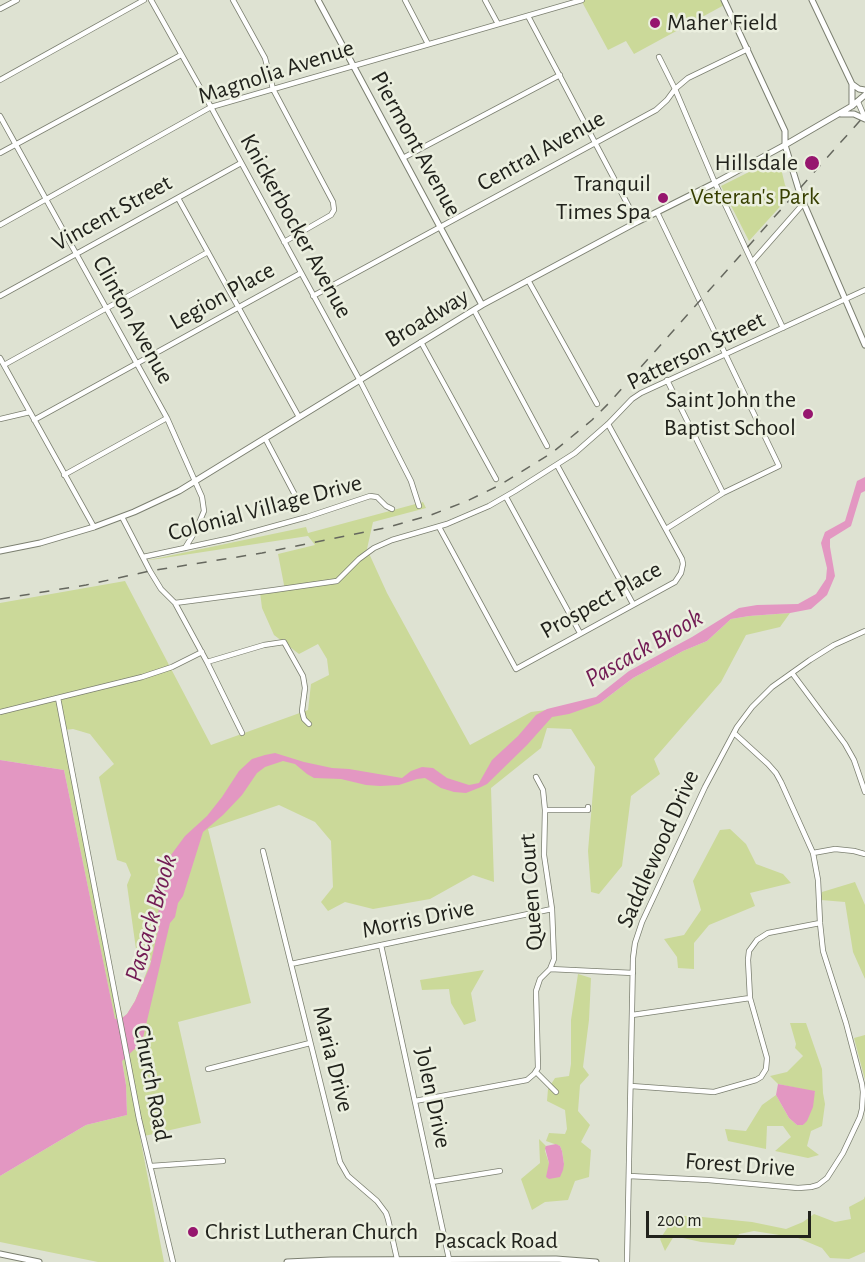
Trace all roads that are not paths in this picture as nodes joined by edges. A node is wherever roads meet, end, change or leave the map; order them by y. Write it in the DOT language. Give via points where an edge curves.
graph roads {
  1 [pos="17,0"];
  2 [pos="144,0"];
  3 [pos="150,0"];
  4 [pos="232,0"];
  5 [pos="318,0"];
  6 [pos="405,0"];
  7 [pos="485,0"];
  8 [pos="582,0"];
  9 [pos="724,0"];
  10 [pos="812,0"];
  11 [pos="0,9"];
  12 [pos="528,15"];
  13 [pos="498,24"];
  14 [pos="428,44"];
  15 [pos="748,49"];
  16 [pos="181,55"];
  17 [pos="660,57"];
  18 [pos="353,66"];
  19 [pos="560,75"];
  20 [pos="0,80"];
  21 [pos="852,84"];
  22 [pos="273,89"];
  23 [pos="675,89"];
  24 [pos="865,90"];
  25 [pos="865,95"];
  26 [pos="855,104"];
  27 [pos="211,107"];
  28 [pos="839,114"];
  29 [pos="0,116"];
  30 [pos="865,118"];
  31 [pos="595,142"];
  32 [pos="16,145"];
  33 [pos="785,145"];
  34 [pos="0,153"];
  35 [pos="403,158"];
  36 [pos="241,163"];
  37 [pos="715,183"];
  38 [pos="178,198"];
  39 [pos="46,200"];
  40 [pos="803,204"];
  41 [pos="657,212"];
  42 [pos="637,222"];
  43 [pos="0,225"];
  44 [pos="441,227"];
  45 [pos="284,242"];
  46 [pos="208,252"];
  47 [pos="76,254"];
  48 [pos="752,262"];
  49 [pos="301,273"];
  50 [pos="528,280"];
  51 [pos="865,290"];
  52 [pos="0,296"];
  53 [pos="313,296"];
  54 [pos="845,299"];
  55 [pos="482,305"];
  56 [pos="238,307"];
  57 [pos="106,309"];
  58 [pos="474,310"];
  59 [pos="783,328"];
  60 [pos="421,342"];
  61 [pos="865,345"];
  62 [pos="726,353"];
  63 [pos="0,358"];
  64 [pos="136,363"];
  65 [pos="4,365"];
  66 [pos="359,379"];
  67 [pos="667,380"];
  68 [pos="597,404"];
  69 [pos="30,412"];
  70 [pos="299,417"];
  71 [pos="167,418"];
  72 [pos="0,419"];
  73 [pos="34,420"];
  74 [pos="608,424"];
  75 [pos="266,438"];
  76 [pos="547,446"];
  77 [pos="557,465"];
  78 [pos="64,475"];
  79 [pos="496,479"];
  80 [pos="194,482"];
  81 [pos="723,493"];
  82 [pos="295,495"];
  83 [pos="506,497"];
  84 [pos="419,506"];
  85 [pos="392,509"];
  86 [pos="122,517"];
  87 [pos="94,527"];
  88 [pos="439,527"];
  89 [pos="666,529"];
  90 [pos="185,548"];
  91 [pos="0,551"];
  92 [pos="143,557"];
  93 [pos="176,603"];
  94 [pos="633,604"];
  95 [pos="865,632"];
  96 [pos="580,633"];
  97 [pos="202,652"];
  98 [pos="207,662"];
  99 [pos="792,673"];
  100 [pos="58,698"];
  101 [pos="0,712"];
  102 [pos="309,724"];
  103 [pos="242,733"];
  104 [pos="734,733"];
  105 [pos="536,777"];
  106 [pos="865,792"];
  107 [pos="588,807"];
  108 [pos="545,810"];
  109 [pos="263,851"];
  110 [pos="813,853"];
  111 [pos="865,854"];
  112 [pos="552,909"];
  113 [pos="820,923"];
  114 [pos="381,945"];
  115 [pos="291,964"];
  116 [pos="550,969"];
  117 [pos="633,973"];
  118 [pos="750,998"];
  119 [pos="632,1015"];
  120 [pos="310,1043"];
  121 [pos="208,1069"];
  122 [pos="536,1072"];
  123 [pos="631,1086"];
  124 [pos="556,1092"];
  125 [pos="415,1101"];
  126 [pos="223,1161"];
  127 [pos="151,1166"];
  128 [pos="500,1171"];
  129 [pos="629,1176"];
  130 [pos="432,1182"];
  131 [pos="0,1254"];
  132 [pos="397,1259"];
  133 [pos="449,1259"];
  134 [pos="39,1262"];
  135 [pos="173,1262"];
  136 [pos="287,1262"];
  137 [pos="596,1262"];
  138 [pos="627,1262"];
  1 -- 11 [label="street"];
  2 -- 20 [label="street"];
  3 -- 16 [label="street, Knickerbocker Avenue"];
  4 -- 22 [label="street" via="265,58"];
  5 -- 18 [label="street, Piermont Avenue"];
  6 -- 14 [label="street"];
  7 -- 13 [label="street"];
  8 -- 12 [label="street, Magnolia Avenue"];
  9 -- 15 [label="street"];
  10 -- 21 [label="street"];
  12 -- 13 [label="street, Magnolia Avenue"];
  12 -- 19 [label="street"];
  13 -- 14 [label="street, Magnolia Avenue"];
  14 -- 18 [label="street, Magnolia Avenue"];
  15 -- 23 [label="street, Central Avenue" via="696,73"];
  15 -- 33 [label="street" via="784,130"];
  16 -- 27 [label="street, Knickerbocker Avenue"];
  16 -- 32 [label="street"];
  17 -- 23 [label="street"];
  18 -- 22 [label="street, Magnolia Avenue"];
  18 -- 35 [label="street, Piermont Avenue"];
  19 -- 31 [label="street"];
  19 -- 35 [label="street"];
  21 -- 24 [label="street"];
  21 -- 26 [label="street"];
  22 -- 27 [label="street, Magnolia Avenue"];
  22 -- 45 [label="street" via="334,206 331,215"];
  23 -- 31 [label="street, Central Avenue" via="656,110"];
  23 -- 37 [label="street"];
  25 -- 26 [label="street, Broadway"];
  26 -- 28 [label="street, Broadway"];
  26 -- 30 [label="street"];
  27 -- 36 [label="street, Knickerbocker Avenue"];
  27 -- 39 [label="street, Magnolia Avenue"];
  28 -- 30 [label="street"];
  28 -- 33 [label="street, Broadway"];
  29 -- 32 [label="street, Clinton Avenue"];
  31 -- 42 [label="street"];
  31 -- 44 [label="street, Central Avenue"];
  32 -- 34 [label="street"];
  32 -- 39 [label="street, Clinton Avenue"];
  33 -- 37 [label="street, Broadway"];
  33 -- 40 [label="street"];
  35 -- 44 [label="street, Piermont Avenue"];
  36 -- 38 [label="street, Vincent Street"];
  36 -- 45 [label="street, Knickerbocker Avenue"];
  37 -- 41 [label="street, Broadway"];
  37 -- 48 [label="street"];
  38 -- 46 [label="street"];
  38 -- 47 [label="street, Vincent Street"];
  39 -- 43 [label="street, Magnolia Avenue"];
  39 -- 47 [label="street, Clinton Avenue"];
  40 -- 48 [label="street"];
  40 -- 54 [label="street"];
  41 -- 42 [label="street, Broadway"];
  41 -- 62 [label="street"];
  42 -- 50 [label="street, Broadway"];
  44 -- 53 [label="street, Central Avenue"];
  44 -- 55 [label="street, Piermont Avenue"];
  45 -- 49 [label="street, Knickerbocker Avenue"];
  46 -- 56 [label="street"];
  46 -- 57 [label="street"];
  47 -- 52 [label="street, Vincent Street"];
  47 -- 57 [label="street, Clinton Avenue"];
  48 -- 59 [label="street"];
  49 -- 53 [label="street, Knickerbocker Avenue"];
  49 -- 56 [label="street, Legion Place"];
  50 -- 55 [label="street, Broadway"];
  50 -- 68 [label="street"];
  51 -- 54 [label="street, Patterson Street"];
  53 -- 66 [label="street, Knickerbocker Avenue"];
  54 -- 59 [label="street, Patterson Street"];
  54 -- 61 [label="street"];
  55 -- 58 [label="street, Broadway"];
  56 -- 64 [label="street, Legion Place"];
  56 -- 70 [label="street"];
  57 -- 64 [label="street, Clinton Avenue"];
  57 -- 65 [label="street"];
  58 -- 60 [label="street, Broadway"];
  58 -- 76 [label="street"];
  59 -- 62 [label="street, Patterson Street"];
  60 -- 66 [label="street, Broadway"];
  60 -- 79 [label="street"];
  62 -- 67 [label="street, Patterson Street"];
  62 -- 81 [label="street" via="779,466"];
  63 -- 65 [label="street"];
  64 -- 71 [label="street, Clinton Avenue"];
  64 -- 73 [label="street, Legion Place"];
  65 -- 69 [label="street"];
  66 -- 70 [label="street, Broadway"];
  66 -- 84 [label="street, Knickerbocker Avenue" via="411,481"];
  67 -- 74 [label="street, Patterson Street" via="632,399"];
  67 -- 81 [label="street"];
  69 -- 72 [label="street"];
  69 -- 73 [label="street"];
  70 -- 75 [label="street, Broadway"];
  71 -- 78 [label="street"];
  71 -- 80 [label="street, Clinton Avenue"];
  73 -- 78 [label="street"];
  74 -- 77 [label="street, Patterson Street"];
  74 -- 89 [label="street, Prospect Place"];
  75 -- 80 [label="street, Broadway"];
  75 -- 82 [label="street"];
  77 -- 83 [label="street, Patterson Street"];
  77 -- 94 [label="street"];
  78 -- 87 [label="street"];
  80 -- 86 [label="street, Broadway"];
  80 -- 90 [label="street, Clinton Avenue" via="204,511"];
  81 -- 89 [label="street"];
  83 -- 88 [label="street, Patterson Street"];
  83 -- 96 [label="street"];
  85 -- 90 [label="street, Colonial Village Drive" via="370,496 307,517"];
  86 -- 87 [label="street, Broadway"];
  86 -- 92 [label="street"];
  87 -- 91 [label="street, Broadway"];
  88 -- 93 [label="street, Patterson Street" via="374,548 337,581"];
  88 -- 96 [label="street, Prospect Place" via="516,669"];
  89 -- 94 [label="street, Prospect Place" via="682,559 681,573 675,582"];
  90 -- 92 [label="street, Colonial Village Drive"];
  92 -- 93 [label="street" via="161,589"];
  93 -- 97 [label="street"];
  94 -- 96 [label="street, Prospect Place"];
  95 -- 99 [label="street, Saddlewood Drive" via="821,652"];
  97 -- 98 [label="street"];
  97 -- 100 [label="street" via="153,674"];
  98 -- 102 [label="street" via="284,642 303,676 302,711"];
  98 -- 103 [label="street"];
  99 -- 104 [label="street, Saddlewood Drive" via="760,697"];
  99 -- 106 [label="street" via="845,744"];
  100 -- 101 [label="street"];
  100 -- 127 [label="street, Church Road"];
  104 -- 110 [label="street, Forest Drive" via="782,782"];
  104 -- 117 [label="street, Saddlewood Drive" via="642,922 635,943"];
  105 -- 108 [label="street, Queen Court" via="543,790"];
  107 -- 108 [label="street"];
  108 -- 112 [label="street, Queen Court" via="544,855"];
  109 -- 115 [label="street, Maria Drive"];
  110 -- 111 [label="street" via="844,849"];
  110 -- 113 [label="street, Forest Drive"];
  112 -- 114 [label="street, Morris Drive"];
  112 -- 116 [label="street, Queen Court" via="554,959"];
  113 -- 118 [label="street" via="768,933 757,940 747,960"];
  113 -- 129 [label="street, Forest Drive" via="823,951 863,1092 860,1117 827,1178 804,1188"];
  114 -- 115 [label="street, Morris Drive"];
  114 -- 125 [label="street, Jolen Drive"];
  115 -- 120 [label="street, Maria Drive"];
  116 -- 117 [label="street"];
  116 -- 122 [label="street, Queen Court" via="536,992"];
  117 -- 119 [label="street, Saddlewood Drive"];
  118 -- 119 [label="street"];
  118 -- 123 [label="street" via="767,1064 756,1080 714,1092"];
  119 -- 123 [label="street, Saddlewood Drive"];
  120 -- 121 [label="street"];
  120 -- 132 [label="street, Maria Drive" via="341,1165 386,1213"];
  122 -- 124 [label="street"];
  122 -- 125 [label="street" via="527,1080"];
  123 -- 129 [label="street, Saddlewood Drive"];
  125 -- 130 [label="street, Jolen Drive"];
  126 -- 127 [label="street"];
  127 -- 135 [label="street, Church Road"];
  128 -- 130 [label="street"];
  129 -- 138 [label="street, Saddlewood Drive"];
  130 -- 133 [label="street, Jolen Drive"];
  131 -- 134 [label="street"];
  132 -- 133 [label="street, Pascack Road"];
  132 -- 136 [label="street, Pascack Road"];
  133 -- 137 [label="street, Pascack Road"];
}
